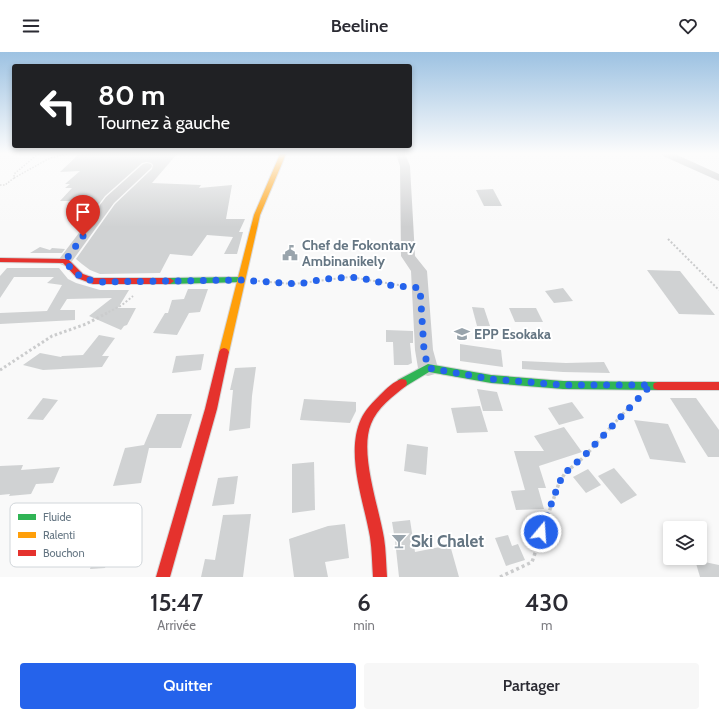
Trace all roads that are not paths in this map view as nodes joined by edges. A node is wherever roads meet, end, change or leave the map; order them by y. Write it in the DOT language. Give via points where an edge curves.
graph roads {
  1 [pos="134,178"];
  2 [pos="273,178"];
  3 [pos="405,178"];
  4 [pos="0,260"];
  5 [pos="65,261"];
  6 [pos="241,280"];
  7 [pos="428,368"];
  8 [pos="719,386"];
  9 [pos="164,577"];
  10 [pos="380,577"];
  1 -- 5 [label="street" via="110,200"];
  2 -- 6 [label="street" via="257,215"];
  3 -- 7 [label="street" via="408,256 419,271 424,350"];
  4 -- 5 [label="street"];
  5 -- 6 [label="street" via="77,275 86,280 100,282"];
  6 -- 9 [label="street" via="211,410"];
  7 -- 8 [label="street" via="491,379 563,385"];
  7 -- 10 [label="street" via="393,390 371,413 364,425 361,458 377,540"];
}
